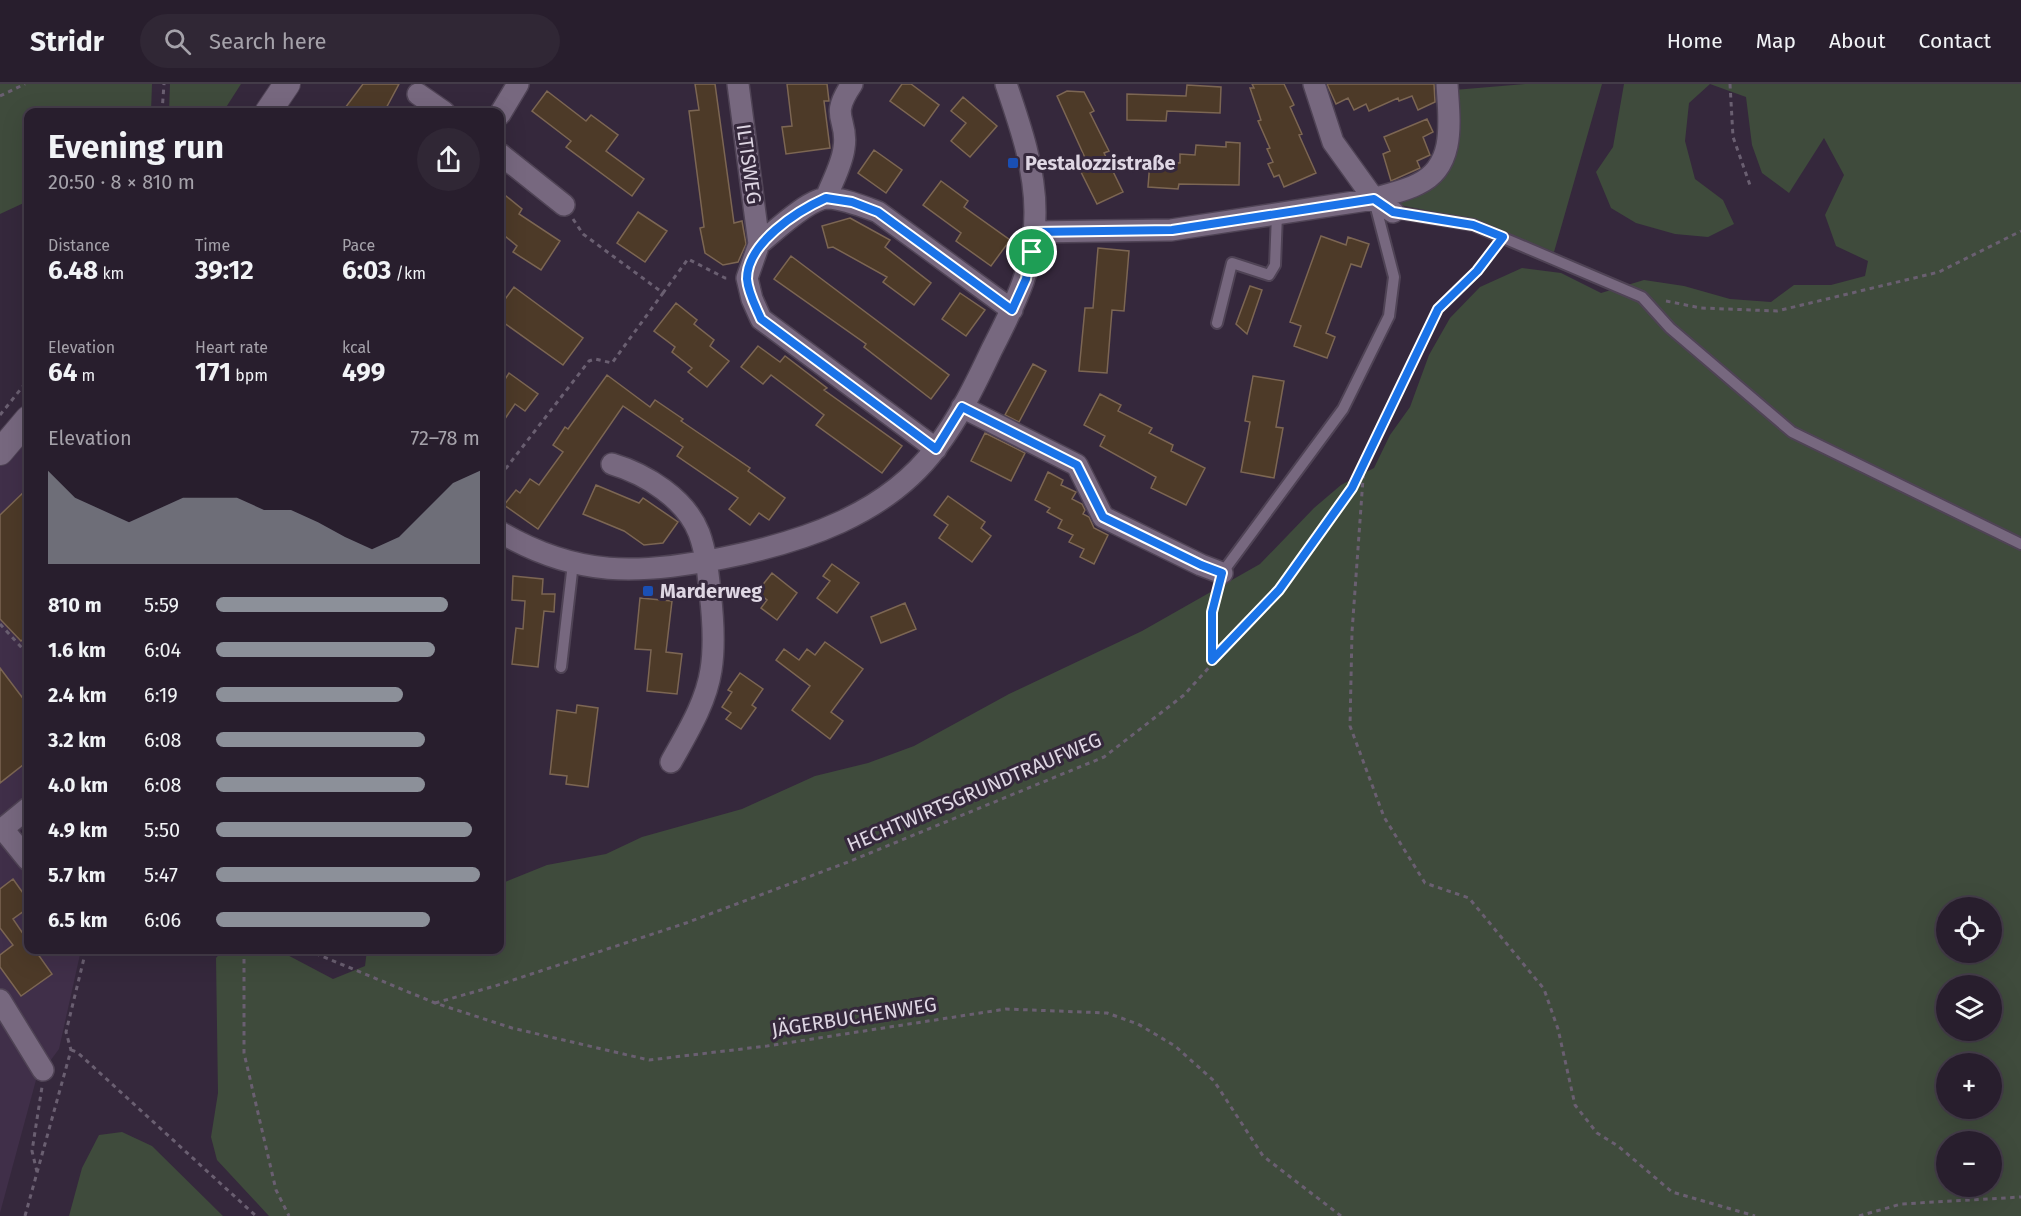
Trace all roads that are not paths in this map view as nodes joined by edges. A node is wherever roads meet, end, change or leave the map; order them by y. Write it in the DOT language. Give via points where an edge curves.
graph roads {
  1 [pos="287,84"];
  2 [pos="518,84"];
  3 [pos="738,84"];
  4 [pos="852,84"];
  5 [pos="1006,84"];
  6 [pos="1314,84"];
  7 [pos="1447,84"];
  8 [pos="418,94"];
  9 [pos="271,108"];
  10 [pos="438,108"];
  11 [pos="504,108"];
  12 [pos="504,157"];
  13 [pos="826,198"];
  14 [pos="1374,199"];
  15 [pos="564,205"];
  16 [pos="1393,212"];
  17 [pos="1277,214"];
  18 [pos="1034,232"];
  19 [pos="759,244"];
  20 [pos="1012,310"];
  21 [pos="1216,323"];
  22 [pos="962,407"];
  23 [pos="24,424"];
  24 [pos="936,449"];
  25 [pos="0,452"];
  26 [pos="612,464"];
  27 [pos="504,534"];
  28 [pos="2021,544"];
  29 [pos="706,561"];
  30 [pos="573,563"];
  31 [pos="1222,573"];
  32 [pos="561,668"];
  33 [pos="671,762"];
  34 [pos="24,811"];
  35 [pos="2,830"];
  36 [pos="24,855"];
  37 [pos="0,1000"];
  38 [pos="43,1070"];
  1 -- 9 [label="street"];
  2 -- 11 [label="street"];
  3 -- 19 [label="street, ILTISWEG"];
  4 -- 13 [label="street" via="841,99 839,116 845,144"];
  5 -- 18 [label="street" via="1029,163"];
  6 -- 14 [label="street" via="1333,142"];
  7 -- 14 [label="street" via="1449,143 1437,170 1419,184"];
  8 -- 10 [label="street"];
  12 -- 15 [label="street"];
  13 -- 19 [label="street" via="808,206"];
  13 -- 20 [label="street" via="878,212"];
  14 -- 16 [label="street"];
  14 -- 17 [label="street"];
  14 -- 31 [label="lane" via="1394,277 1389,316 1342,409"];
  16 -- 28 [label="lane" via="1473,225 1642,297 1670,328 1792,432"];
  17 -- 18 [label="street" via="1172,230"];
  17 -- 21 [label="lane" via="1275,265 1269,274 1232,263"];
  18 -- 20 [label="street" via="1026,279"];
  19 -- 24 [label="street" via="747,278 761,319"];
  20 -- 22 [label="street"];
  22 -- 24 [label="street"];
  22 -- 31 [label="street" via="1077,465 1103,517"];
  23 -- 25 [label="street"];
  24 -- 29 [label="street" via="902,484 864,510 818,533"];
  26 -- 29 [label="street" via="654,482 684,510 699,532"];
  27 -- 30 [label="street"];
  29 -- 30 [label="street" via="646,571"];
  29 -- 33 [label="street" via="713,616 711,670 696,716"];
  30 -- 32 [label="lane"];
  34 -- 35 [label="street"];
  35 -- 36 [label="street"];
  37 -- 38 [label="street"];
}
